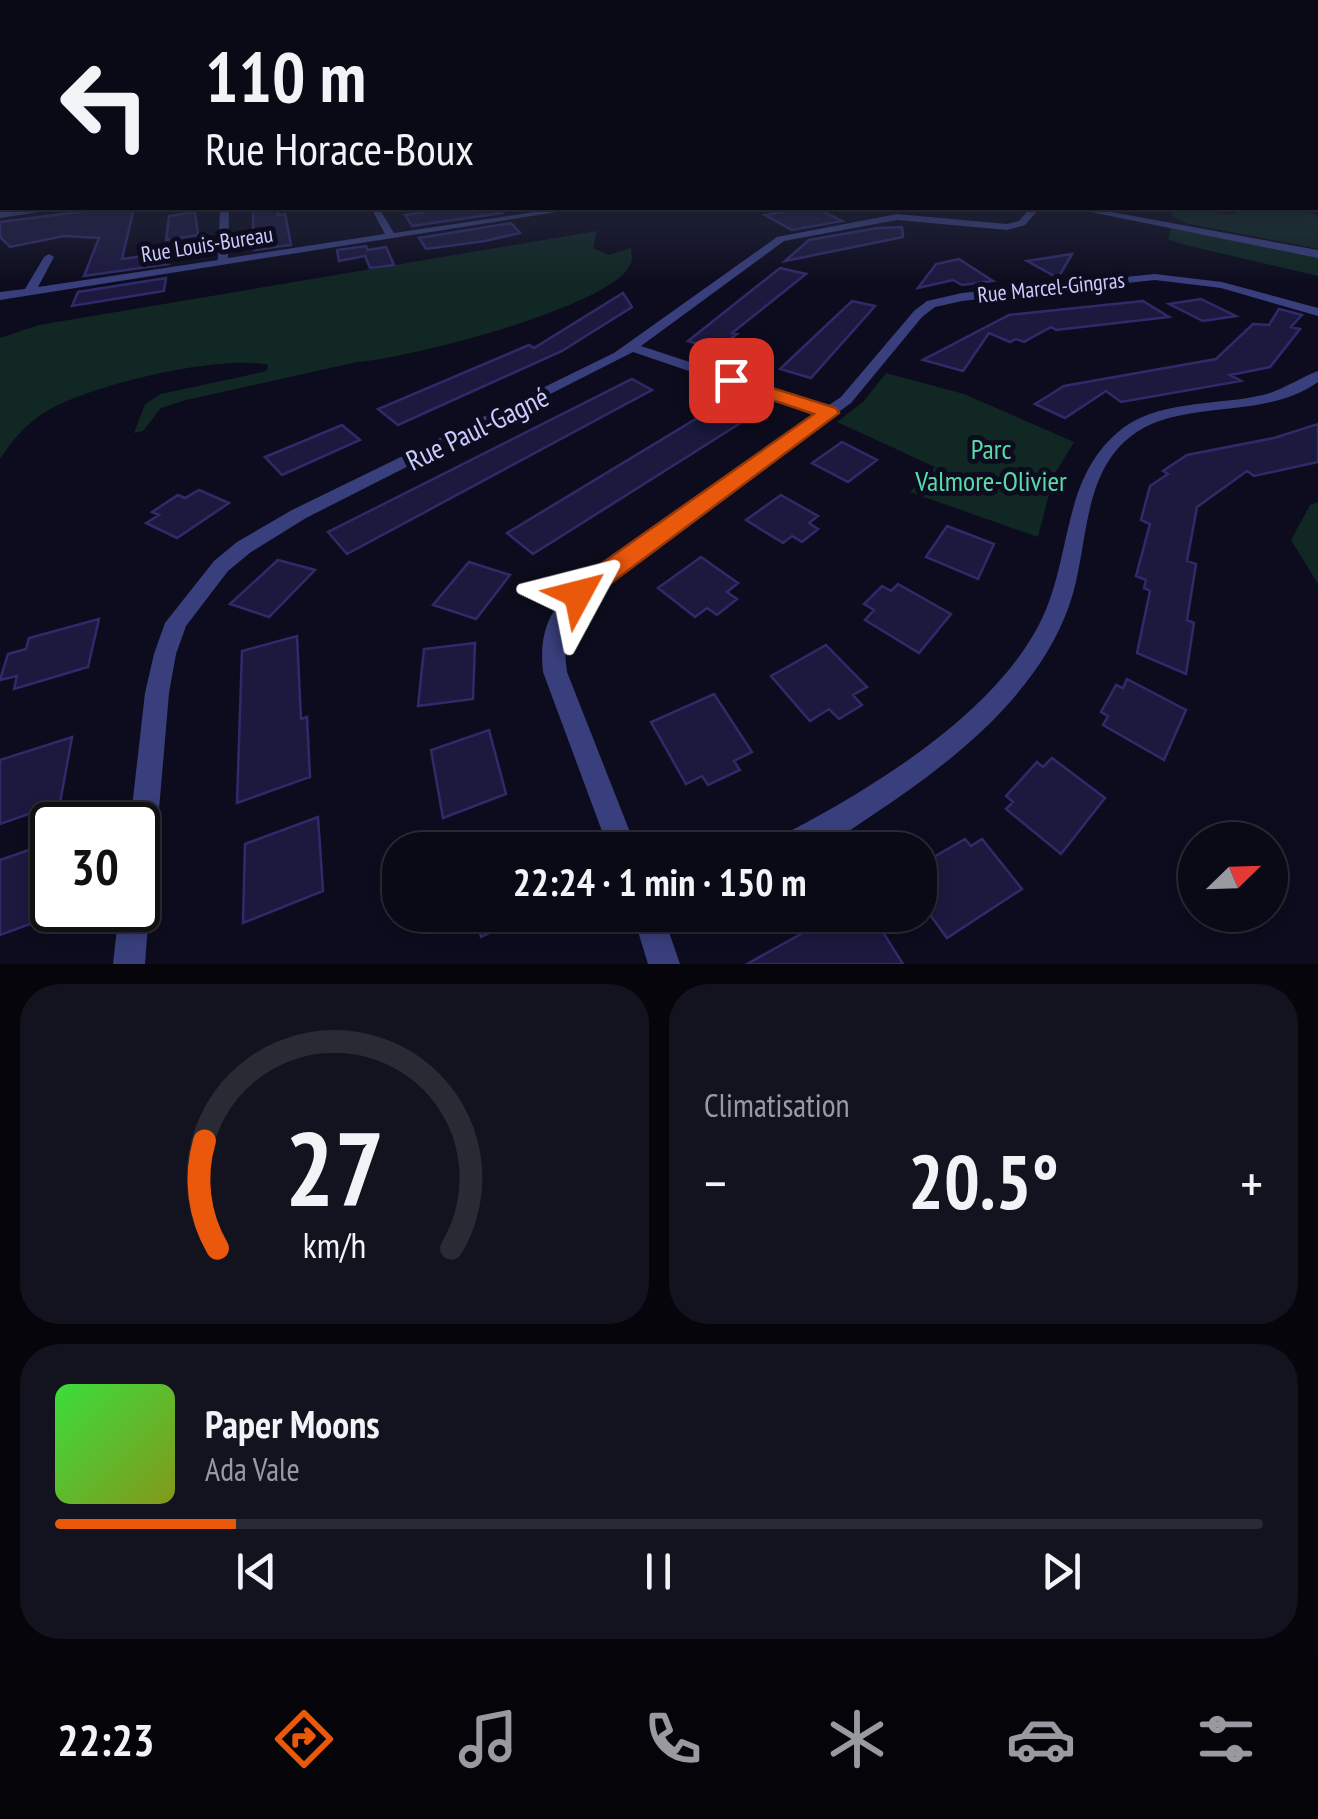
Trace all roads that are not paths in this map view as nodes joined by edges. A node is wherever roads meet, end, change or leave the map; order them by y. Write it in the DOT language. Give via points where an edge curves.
graph roads {
  1 [pos="43,210"];
  2 [pos="224,210"];
  3 [pos="377,210"];
  4 [pos="549,210"];
  5 [pos="1032,210"];
  6 [pos="1087,210"];
  7 [pos="0,215"];
  8 [pos="390,236"];
  9 [pos="1318,254"];
  10 [pos="49,257"];
  11 [pos="222,262"];
  12 [pos="28,292"];
  13 [pos="0,296"];
  14 [pos="1318,312"];
  15 [pos="633,348"];
  16 [pos="1318,375"];
  17 [pos="829,413"];
  18 [pos="146,802"];
  19 [pos="617,832"];
  20 [pos="818,832"];
  21 [pos="132,932"];
  22 [pos="654,932"];
  23 [pos="128,964"];
  24 [pos="664,964"];
  1 -- 7 [label="street"];
  2 -- 11 [label="street"];
  3 -- 8 [label="street"];
  4 -- 8 [label="street, Rue Louis-Bureau"];
  5 -- 15 [label="street, Rue Paul-Gagné" via="1022,223 1007,227 897,217 790,235"];
  6 -- 9 [label="street"];
  8 -- 11 [label="street, Rue Louis-Bureau"];
  10 -- 12 [label="street"];
  11 -- 12 [label="street, Rue Louis-Bureau"];
  12 -- 13 [label="street, Rue Louis-Bureau"];
  14 -- 17 [label="street, Rue Marcel-Gingras" via="1170,278 950,299 924,308 858,389"];
  15 -- 17 [label="street"];
  15 -- 18 [label="street, Rue Paul-Gagné" via="299,514 222,566 176,623 157,693"];
  16 -- 20 [label="street" via="1279,396 1156,416 1113,442 1087,484 1064,594 1030,658 932,758"];
  17 -- 19 [label="street, Rue Marcel-Gingras" via="596,578 564,610 550,648 555,672"];
  21 -- 23 [label="street"];
  22 -- 24 [label="street"];
}
